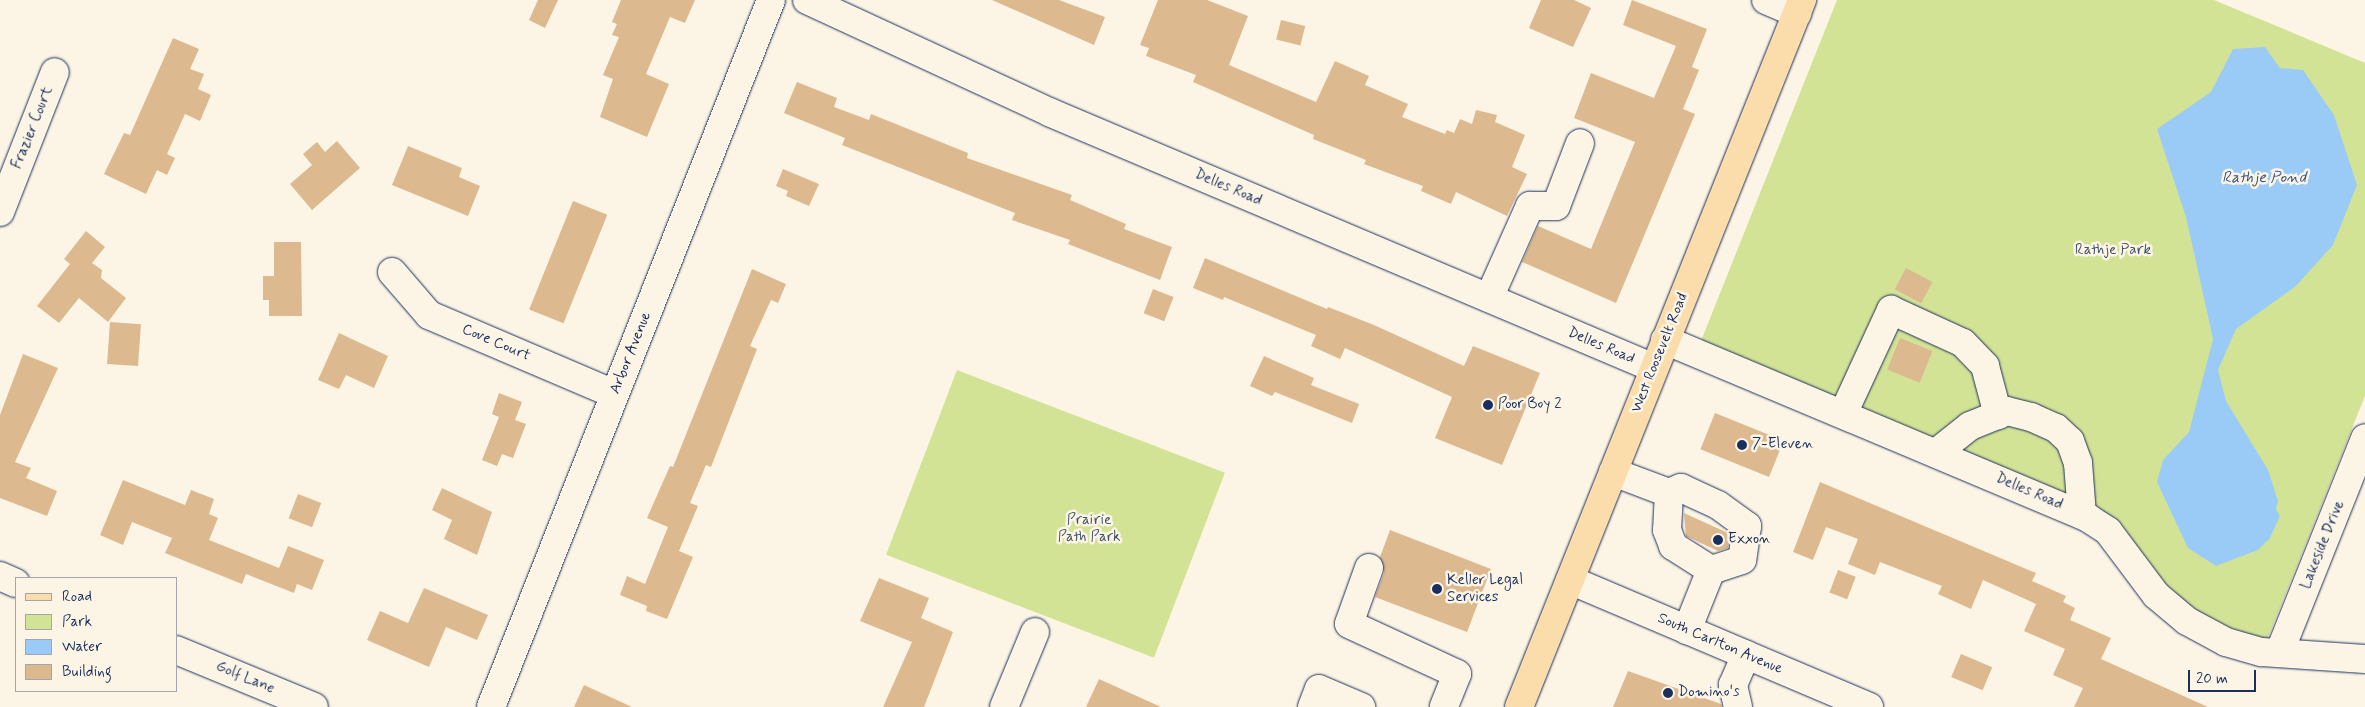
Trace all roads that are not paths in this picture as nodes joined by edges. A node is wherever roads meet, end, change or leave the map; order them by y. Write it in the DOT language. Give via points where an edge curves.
graph roads {
  1 [pos="771,0"];
  2 [pos="806,0"];
  3 [pos="1766,0"];
  4 [pos="1800,6"];
  5 [pos="56,72"];
  6 [pos="1580,143"];
  7 [pos="0,212"];
  8 [pos="392,272"];
  9 [pos="1489,298"];
  10 [pos="1665,340"];
  11 [pos="1654,368"];
  12 [pos="614,394"];
  13 [pos="1843,414"];
  14 [pos="1998,415"];
  15 [pos="2365,438"];
  16 [pos="1936,453"];
  17 [pos="1613,472"];
  18 [pos="1669,493"];
  19 [pos="2082,515"];
  20 [pos="1369,568"];
  21 [pos="1711,570"];
  22 [pos="0,576"];
  23 [pos="1570,580"];
  24 [pos="15,583"];
  25 [pos="1687,630"];
  26 [pos="1035,632"];
  27 [pos="178,651"];
  28 [pos="2280,651"];
  29 [pos="1746,655"];
  30 [pos="2365,659"];
  31 [pos="314,707"];
  32 [pos="491,707"];
  33 [pos="1004,707"];
  34 [pos="1312,707"];
  35 [pos="1362,707"];
  36 [pos="1444,707"];
  37 [pos="1519,707"];
  38 [pos="1738,707"];
  39 [pos="1869,707"];
  1 -- 12 [label="street, Arbor Avenue"];
  2 -- 9 [label="street, Delles Road" via="1049,112"];
  3 -- 4 [label="street"];
  4 -- 10 [label="main road, West Roosevelt Road"];
  5 -- 7 [label="street, Frazier Court"];
  6 -- 9 [label="street" via="1556,206 1530,206"];
  8 -- 12 [label="street, Cove Court" via="430,315"];
  9 -- 11 [label="street, Delles Road"];
  10 -- 11 [label="main road, West Roosevelt Road"];
  10 -- 13 [label="street, Delles Road"];
  11 -- 17 [label="main road, West Roosevelt Road"];
  12 -- 32 [label="street, Arbor Avenue"];
  13 -- 14 [label="street" via="1891,310 1963,343 1985,366"];
  13 -- 16 [label="street, Delles Road"];
  14 -- 16 [label="street" via="1970,426"];
  14 -- 19 [label="street" via="2007,411 2031,417 2056,428 2070,441 2078,463"];
  15 -- 28 [label="street, Lakeside Drive"];
  16 -- 19 [label="street, Delles Road"];
  17 -- 18 [label="street"];
  17 -- 23 [label="main road, West Roosevelt Road"];
  18 -- 21 [label="street" via="1666,530 1673,546"];
  18 -- 21 [label="street" via="1680,488 1718,505 1747,526 1742,560"];
  19 -- 28 [label="street, Delles Road" via="2108,531 2156,595 2187,621 2244,648"];
  20 -- 36 [label="street" via="1349,624 1457,674"];
  21 -- 25 [label="street"];
  22 -- 24 [label="street"];
  23 -- 25 [label="street, South Carlton Avenue"];
  23 -- 37 [label="main road, West Roosevelt Road"];
  25 -- 29 [label="street, South Carlton Avenue"];
  26 -- 33 [label="street"];
  27 -- 31 [label="street, Golf Lane"];
  28 -- 30 [label="street, Delles Road"];
  29 -- 38 [label="street" via="1733,685"];
  29 -- 39 [label="street, South Carlton Avenue"];
  34 -- 35 [label="street" via="1319,689"];
}
